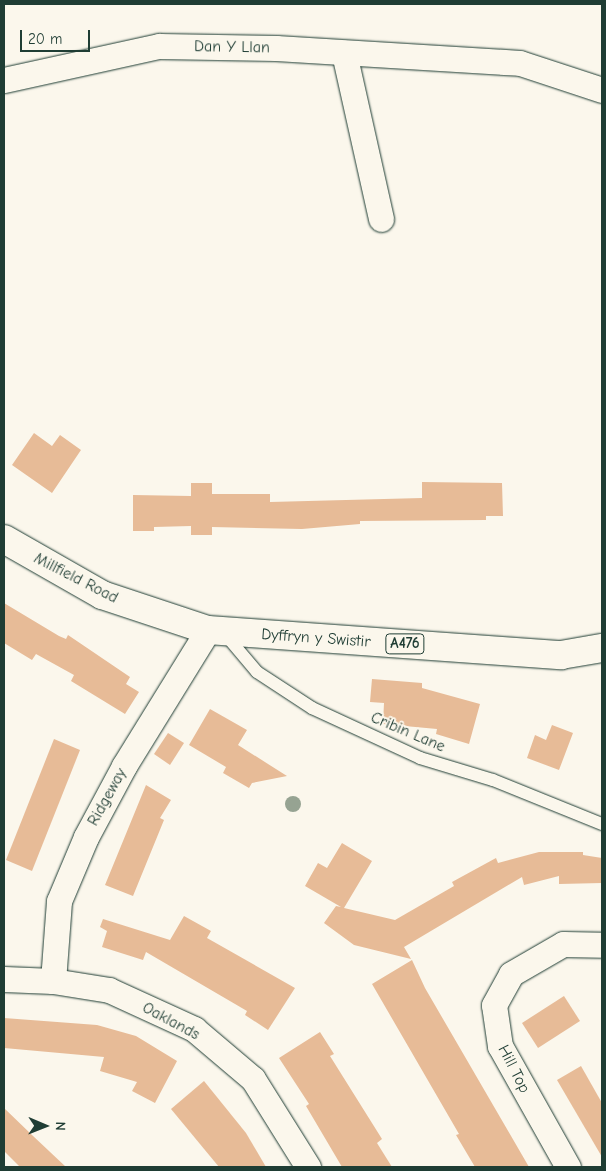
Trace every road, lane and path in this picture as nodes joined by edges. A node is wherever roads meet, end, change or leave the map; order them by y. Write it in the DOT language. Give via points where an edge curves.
graph roads {
  1 [pos="344,53"];
  2 [pos="4,80"];
  3 [pos="602,90"];
  4 [pos="381,219"];
  5 [pos="4,539"];
  6 [pos="216,631"];
  7 [pos="602,648"];
  8 [pos="602,824"];
  9 [pos="602,945"];
  10 [pos="4,979"];
  11 [pos="53,981"];
  12 [pos="308,1167"];
  13 [pos="568,1167"];
  1 -- 2 [label="street, Dan Y Llan" via="159,46"];
  1 -- 3 [label="street, Dan Y Llan" via="520,63"];
  1 -- 4 [label="street"];
  5 -- 6 [label="main road, Millfield Road / A476" via="102,595"];
  6 -- 7 [label="main road, Dyffryn y Swistir / A476" via="561,655"];
  6 -- 8 [label="lane, Cribin Lane" via="258,672 312,708 420,758 493,780"];
  6 -- 11 [label="street, Ridgeway" via="124,766 86,837 59,901"];
  9 -- 13 [label="street, Hill Top" via="562,944 511,974 494,1005 500,1046"];
  10 -- 11 [label="street, Oaklands"];
  11 -- 12 [label="street, Oaklands" via="109,990 194,1029 253,1079"];
}
